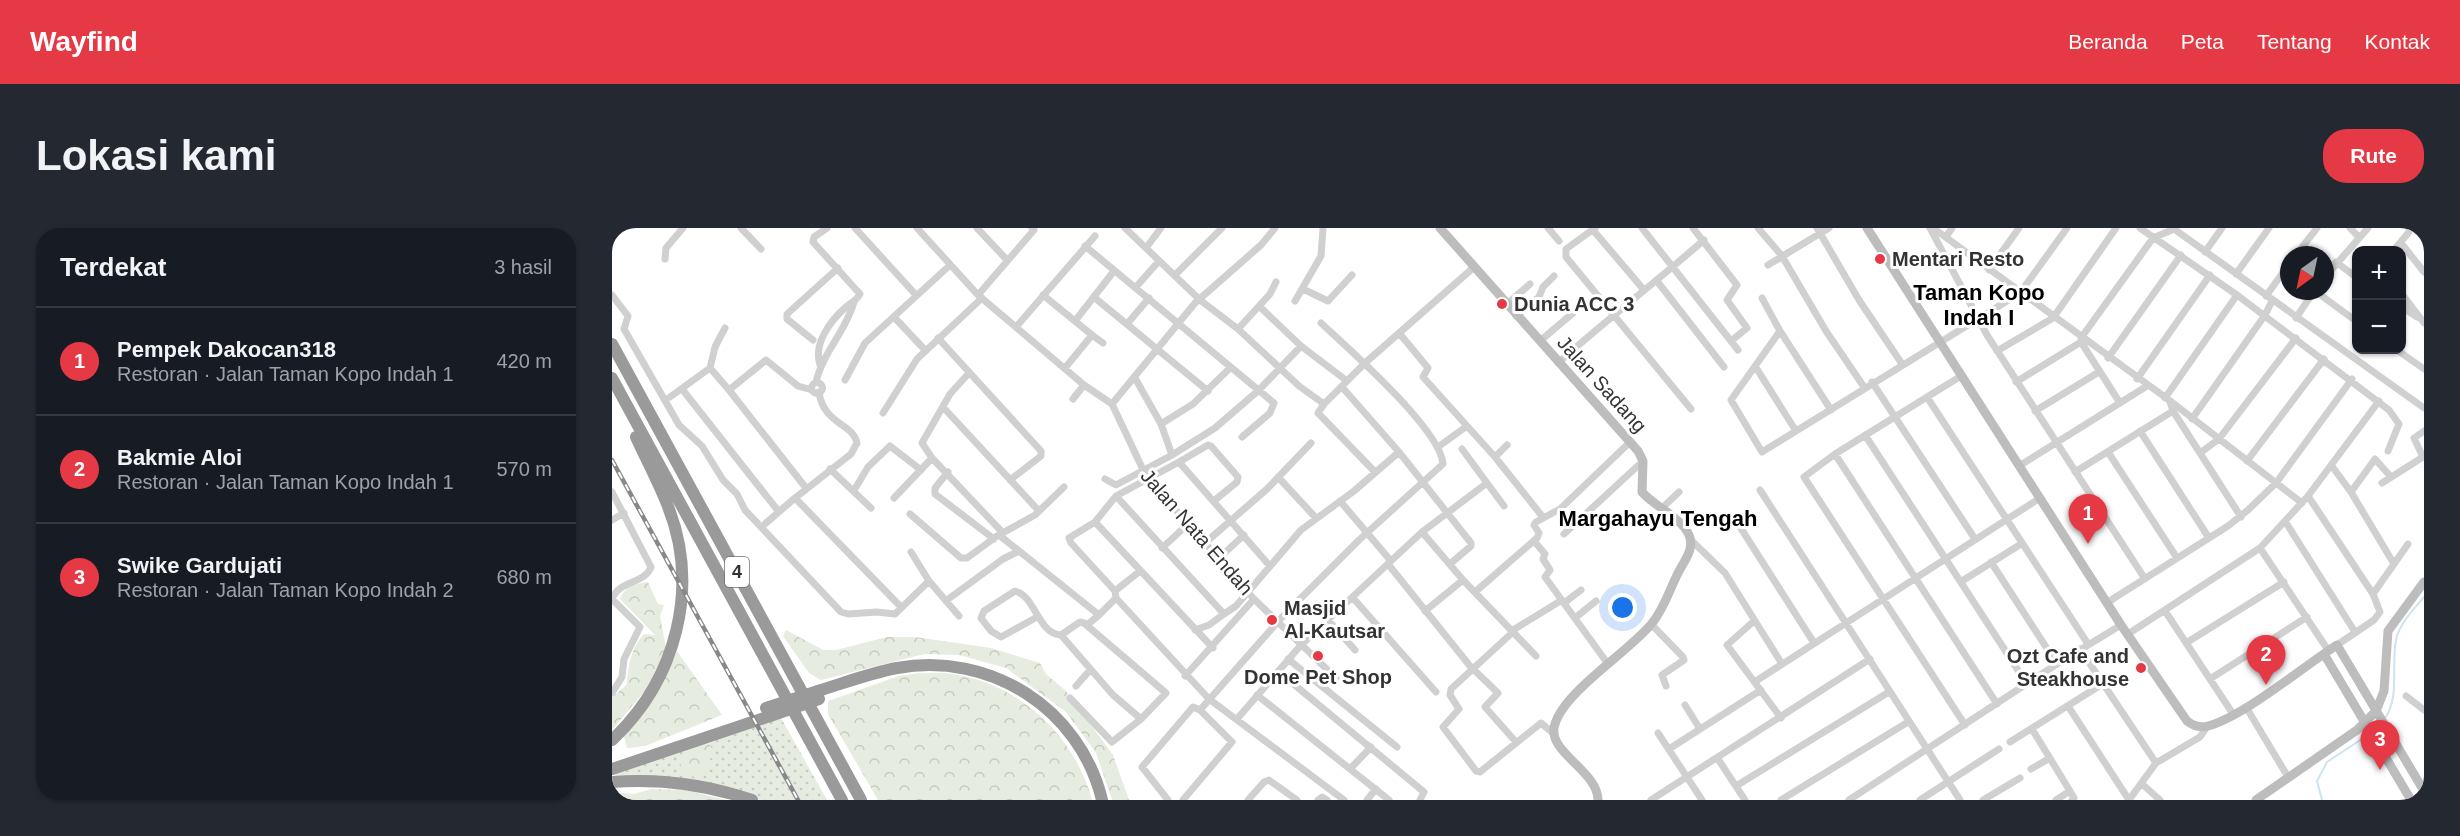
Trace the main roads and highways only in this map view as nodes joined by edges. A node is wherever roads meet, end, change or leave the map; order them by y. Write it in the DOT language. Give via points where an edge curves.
graph roads {
  1 [pos="1440,228"];
  2 [pos="1867,228"];
  3 [pos="612,344"];
  4 [pos="612,378"];
  5 [pos="612,387"];
  6 [pos="2424,582"];
  7 [pos="2326,652"];
  8 [pos="819,695"];
  9 [pos="768,712"];
  10 [pos="2377,713"];
  11 [pos="2368,725"];
  12 [pos="612,740"];
  13 [pos="834,750"];
  14 [pos="612,764"];
  15 [pos="612,769"];
  16 [pos="612,782"];
  17 [pos="2424,791"];
  18 [pos="752,800"];
  19 [pos="842,800"];
  20 [pos="861,800"];
  21 [pos="871,800"];
  22 [pos="1097,800"];
  23 [pos="1102,800"];
  24 [pos="1598,800"];
  25 [pos="2256,800"];
  26 [pos="2411,800"];
  1 -- 24 [label="main road, Jalan Sadang" via="1630,442 1644,461 1641,489 1684,527 1690,538 1689,553 1651,624 1556,720 1553,733 1559,745 1595,786"];
  2 -- 7 [label="main road" via="2121,625 2187,721 2207,727 2234,714"];
  3 -- 13 [label="highway, 4"];
  4 -- 19 [label="highway, 4"];
  5 -- 12 [label="highway" via="668,504 683,588 666,667 643,705"];
  6 -- 10 [label="main road" via="2388,631 2384,691"];
  7 -- 10 [label="main road" via="2337,645"];
  7 -- 11 [label="main road"];
  8 -- 9 [label="highway, bridge"];
  8 -- 22 [label="highway" via="904,672 958,671 992,680 1034,703 1062,730 1080,756"];
  8 -- 23 [label="highway" via="897,668 952,666 991,674 1021,688 1058,719 1087,759"];
  9 -- 14 [label="highway"];
  9 -- 15 [label="highway"];
  10 -- 11 [label="main road"];
  10 -- 17 [label="main road"];
  11 -- 25 [label="main road"];
  11 -- 26 [label="main road"];
  13 -- 20 [label="highway, 4"];
  13 -- 21 [label="highway"];
  16 -- 18 [label="highway" via="675,781"];
}
